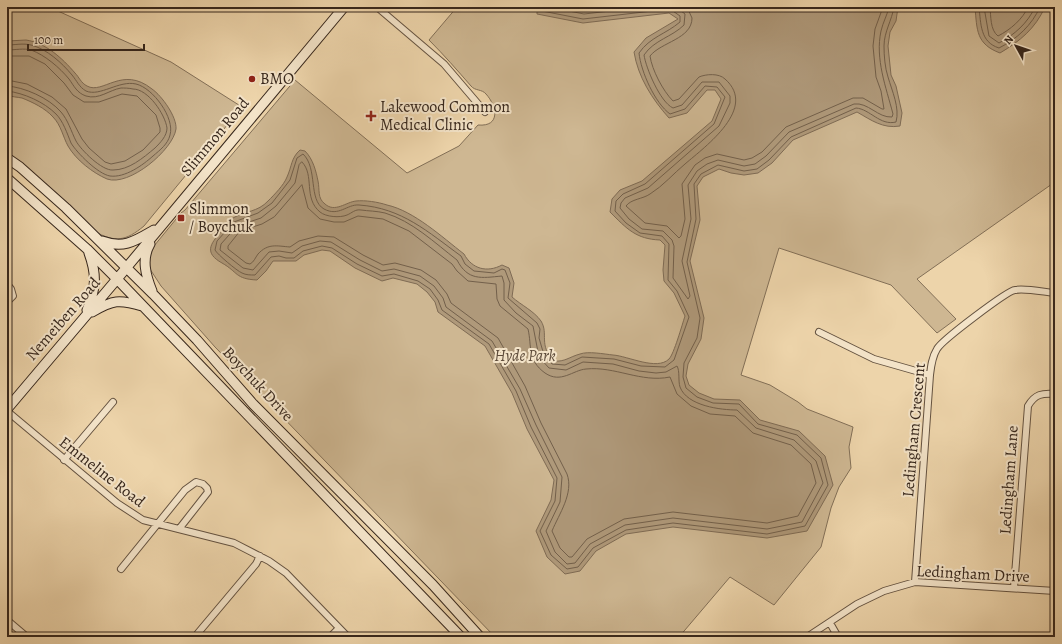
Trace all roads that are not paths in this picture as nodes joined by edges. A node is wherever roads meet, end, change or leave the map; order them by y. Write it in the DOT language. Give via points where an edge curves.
graph roads {
  1 [pos="344,7"];
  2 [pos="377,7"];
  3 [pos="485,112"];
  4 [pos="7,158"];
  5 [pos="7,178"];
  6 [pos="161,226"];
  7 [pos="100,240"];
  8 [pos="87,249"];
  9 [pos="126,268"];
  10 [pos="117,279"];
  11 [pos="7,284"];
  12 [pos="1055,293"];
  13 [pos="153,294"];
  14 [pos="7,302"];
  15 [pos="144,307"];
  16 [pos="84,317"];
  17 [pos="819,332"];
  18 [pos="930,375"];
  19 [pos="1055,394"];
  20 [pos="113,402"];
  21 [pos="7,410"];
  22 [pos="64,460"];
  23 [pos="157,524"];
  24 [pos="180,529"];
  25 [pos="260,556"];
  26 [pos="121,569"];
  27 [pos="915,582"];
  28 [pos="1014,588"];
  29 [pos="1055,591"];
  30 [pos="7,620"];
  31 [pos="830,623"];
  32 [pos="339,628"];
  33 [pos="198,633"];
  34 [pos="27,637"];
  35 [pos="330,637"];
  36 [pos="348,637"];
  37 [pos="461,637"];
  38 [pos="480,637"];
  39 [pos="807,637"];
  40 [pos="838,637"];
  1 -- 6 [label="main road, Slimmon Road"];
  2 -- 3 [label="street" via="444,64"];
  4 -- 7 [label="main road, Boychuk Drive"];
  5 -- 8 [label="main road, Boychuk Drive"];
  6 -- 7 [label="main road" via="139,240 124,245"];
  6 -- 9 [label="main road, Slimmon Road"];
  6 -- 13 [label="main road" via="145,257 146,277"];
  7 -- 9 [label="main road, Boychuk Drive"];
  8 -- 10 [label="main road, Boychuk Drive"];
  8 -- 16 [label="main road" via="94,266 95,286"];
  9 -- 10 [label="main road, Nemeiben Road"];
  9 -- 13 [label="main road, Boychuk Drive"];
  10 -- 15 [label="main road, Boychuk Drive"];
  10 -- 16 [label="main road, Nemeiben Road"];
  11 -- 14 [label="street" via="13,293"];
  12 -- 18 [label="street, Ledingham Crescent" via="1014,290 940,344 931,361"];
  13 -- 38 [label="main road, Boychuk Drive" via="253,404 433,585"];
  15 -- 16 [label="main road" via="125,301 114,301"];
  15 -- 37 [label="main road, Boychuk Drive"];
  16 -- 21 [label="main road, Nemeiben Road"];
  17 -- 18 [label="street" via="874,360"];
  18 -- 27 [label="street, Ledingham Crescent"];
  19 -- 28 [label="street, Ledingham Lane" via="1038,394 1028,406"];
  20 -- 22 [label="street"];
  21 -- 22 [label="street, Emmeline Road"];
  22 -- 23 [label="street, Emmeline Road" via="117,503 143,520"];
  23 -- 24 [label="street, Emmeline Road"];
  23 -- 24 [label="street" via="191,484 203,484 208,488 208,492"];
  23 -- 26 [label="street"];
  24 -- 25 [label="street, Emmeline Road" via="234,543"];
  25 -- 32 [label="street, Emmeline Road" via="286,573"];
  25 -- 33 [label="street"];
  27 -- 28 [label="street, Ledingham Drive"];
  27 -- 31 [label="street, Ledingham Drive" via="884,591"];
  28 -- 29 [label="street, Ledingham Drive"];
  30 -- 34 [label="street"];
  31 -- 39 [label="street, Ledingham Drive"];
  31 -- 40 [label="street"];
  32 -- 35 [label="street"];
  32 -- 36 [label="street, Emmeline Road"];
}
